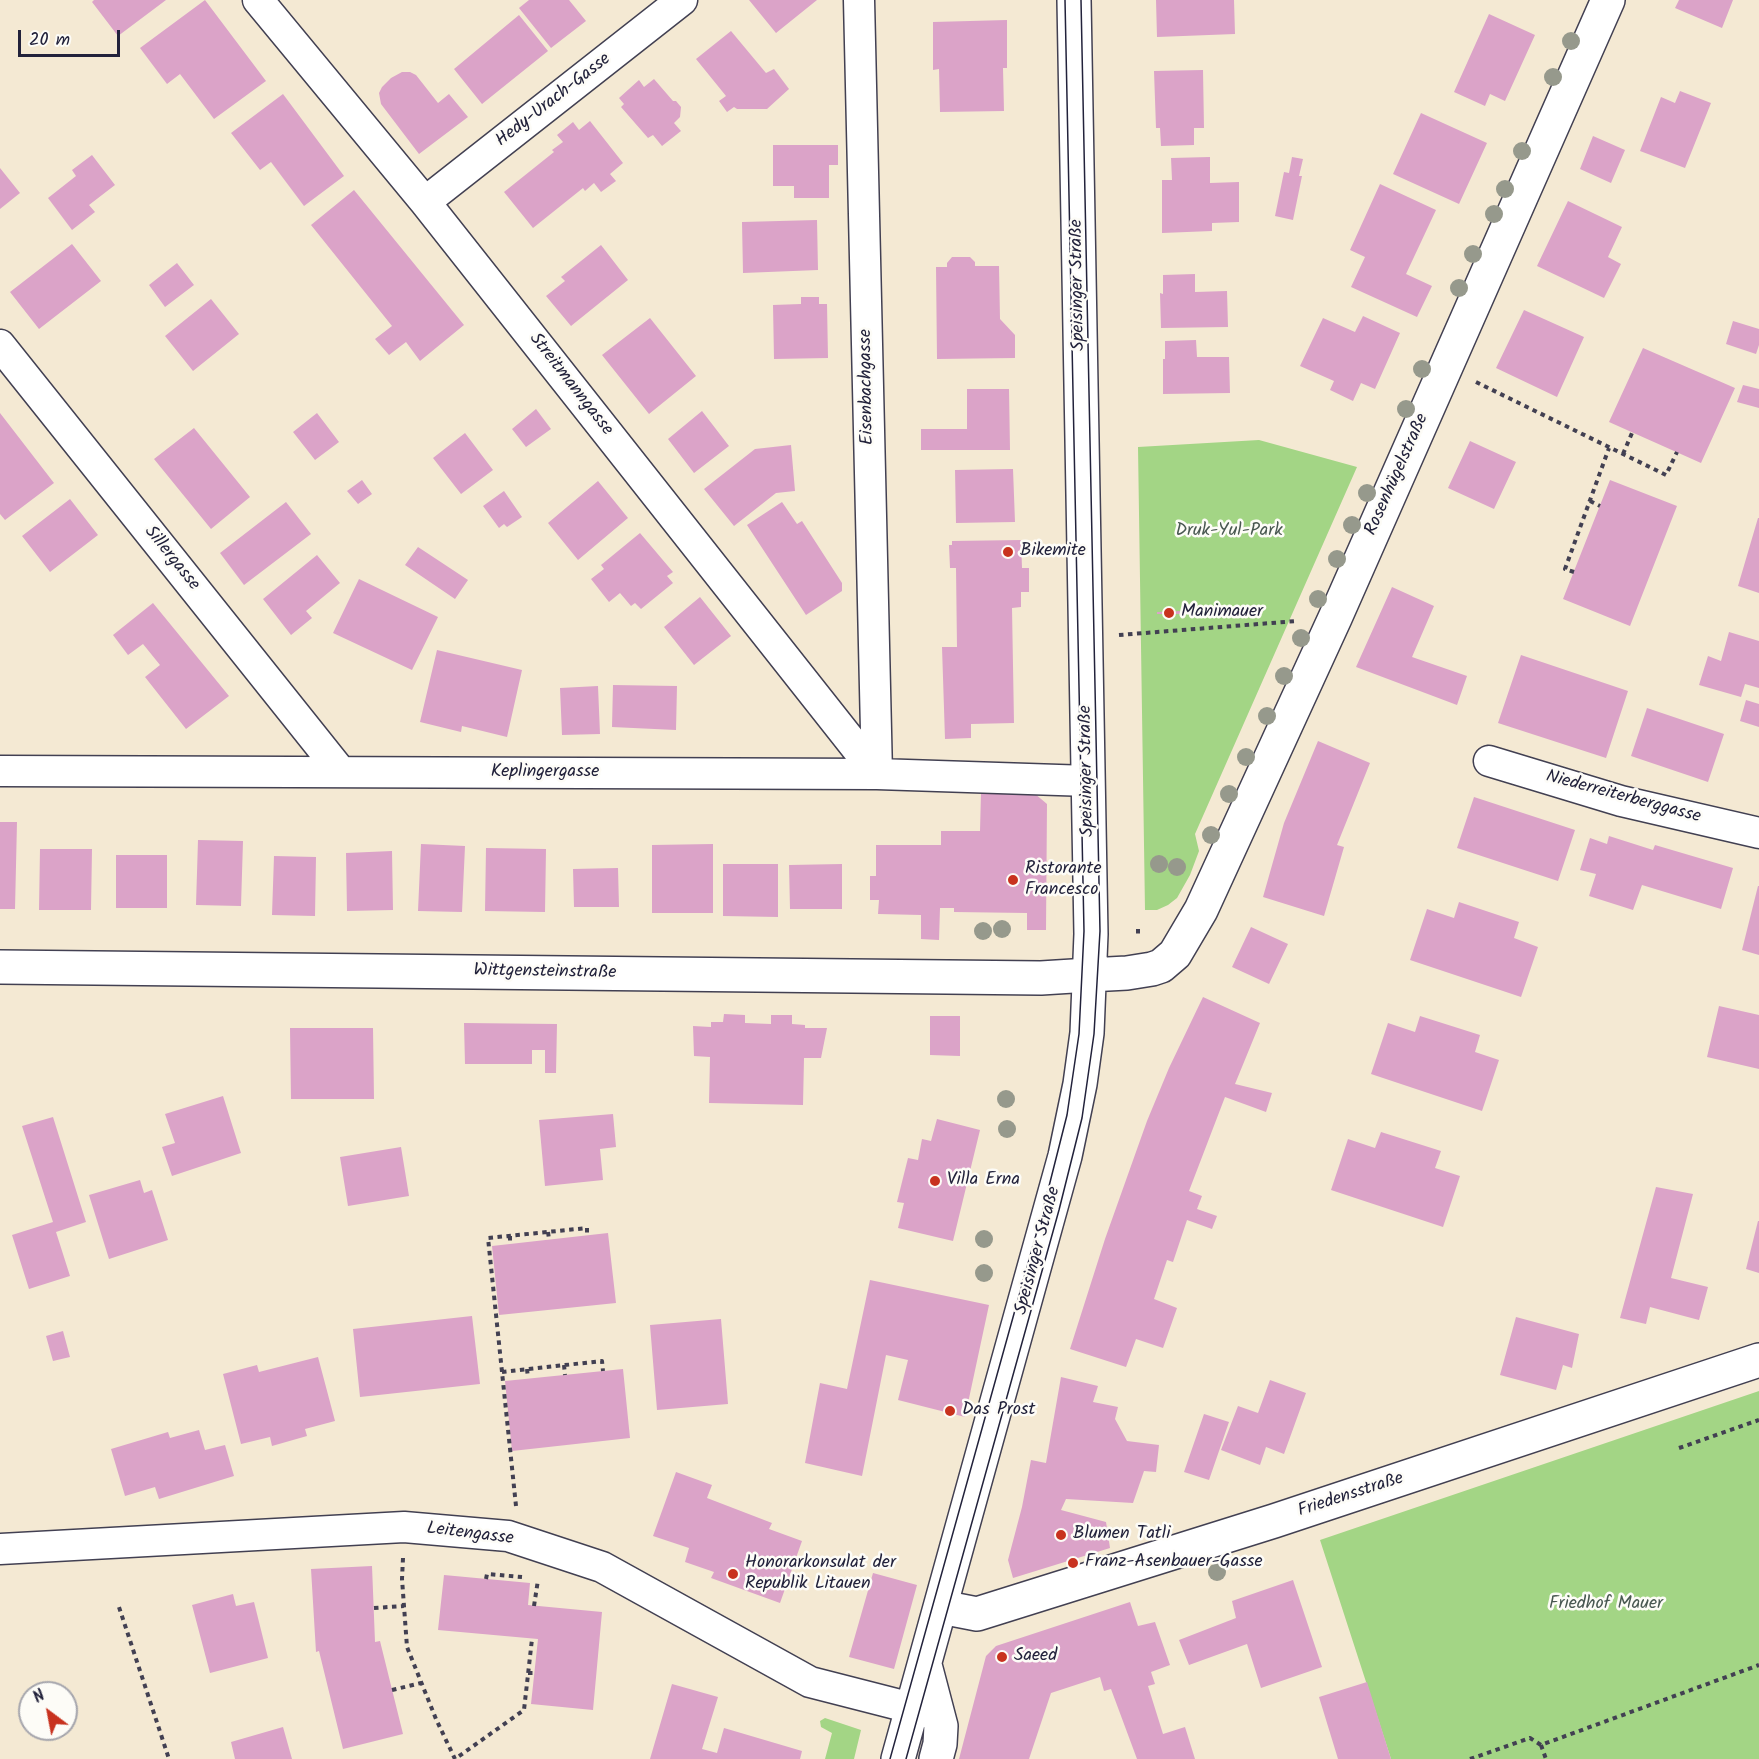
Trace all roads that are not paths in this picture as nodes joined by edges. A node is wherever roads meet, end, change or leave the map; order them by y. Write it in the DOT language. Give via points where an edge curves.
graph roads {
  1 [pos="258,0"];
  2 [pos="682,0"];
  3 [pos="859,0"];
  4 [pos="1074,0"];
  5 [pos="1608,0"];
  6 [pos="425,202"];
  7 [pos="0,345"];
  8 [pos="1489,761"];
  9 [pos="0,771"];
  10 [pos="341,772"];
  11 [pos="877,774"];
  12 [pos="1089,781"];
  13 [pos="1758,830"];
  14 [pos="1181,947"];
  15 [pos="0,967"];
  16 [pos="1089,975"];
  17 [pos="1759,1360"];
  18 [pos="0,1550"];
  19 [pos="940,1607"];
  20 [pos="925,1712"];
  21 [pos="898,1759"];
  22 [pos="936,1759"];
  1 -- 6 [label="street, Streitmanngasse"];
  2 -- 6 [label="street, Hedy-Urach-Gasse"];
  3 -- 11 [label="street, Eisenbachgasse"];
  4 -- 12 [label="main road, Speisinger Straße"];
  5 -- 14 [label="main road, Rosenhügelstraße" via="1335,618"];
  6 -- 11 [label="street, Streitmanngasse"];
  7 -- 10 [label="street, Sillergasse"];
  8 -- 13 [label="street, Niederreiterberggasse" via="1621,801"];
  9 -- 10 [label="street, Keplingergasse"];
  10 -- 11 [label="street, Keplingergasse"];
  11 -- 12 [label="street, Keplingergasse"];
  12 -- 16 [label="main road, Speisinger Straße"];
  14 -- 16 [label="main road, Wittgensteinstraße" via="1169,960 1152,969"];
  15 -- 16 [label="main road, Wittgensteinstraße" via="1035,978"];
  16 -- 19 [label="main road, Speisinger Straße" via="1087,1033 1065,1156"];
  17 -- 19 [label="main road, Friedensstraße" via="1286,1517 977,1614"];
  18 -- 20 [label="street, Leitengasse" via="404,1527 508,1536 602,1567 810,1682"];
  19 -- 20 [label="main road, Speisinger Straße" via="925,1665"];
  20 -- 21 [label="main road, Speisinger Straße"];
  20 -- 22 [label="main road, Speisinger Straße" via="941,1726"];
}
